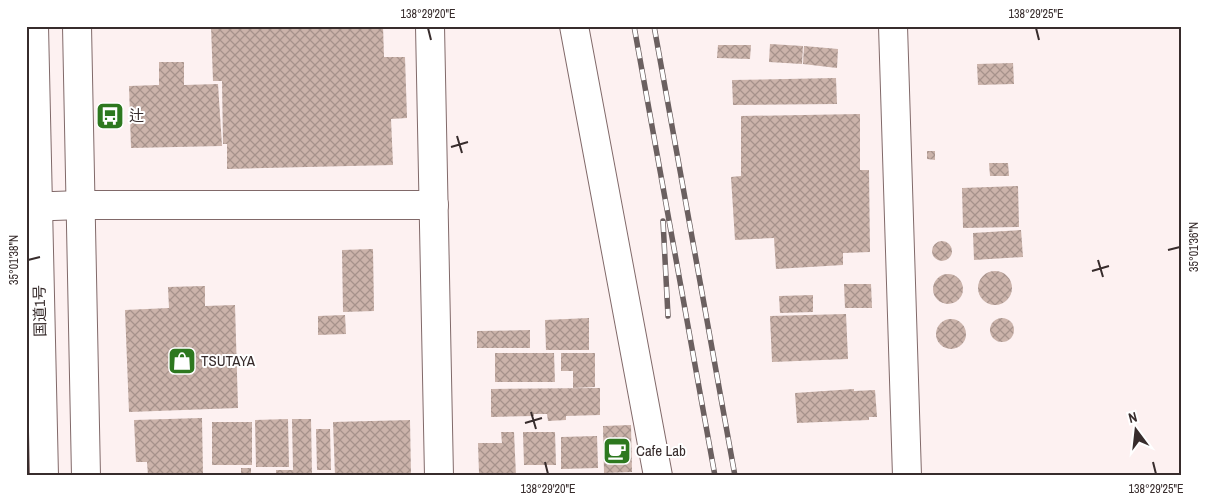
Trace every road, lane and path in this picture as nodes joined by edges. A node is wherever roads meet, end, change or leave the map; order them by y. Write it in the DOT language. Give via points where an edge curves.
graph roads {
  1 [pos="34,26"];
  2 [pos="77,26"];
  3 [pos="430,26"];
  4 [pos="574,26"];
  5 [pos="893,26"];
  6 [pos="81,204"];
  7 [pos="434,205"];
  8 [pos="32,207"];
  9 [pos="44,476"];
  10 [pos="86,476"];
  11 [pos="440,476"];
  12 [pos="658,476"];
  13 [pos="907,476"];
  1 -- 8 [label="main road, 国道1号"];
  2 -- 6 [label="main road"];
  3 -- 7 [label="main road"];
  4 -- 12 [label="main road"];
  5 -- 13 [label="main road"];
  6 -- 7 [label="main road"];
  6 -- 8 [label="main road"];
  6 -- 10 [label="main road"];
  7 -- 11 [label="main road"];
  8 -- 9 [label="main road, 国道1号"];
}
